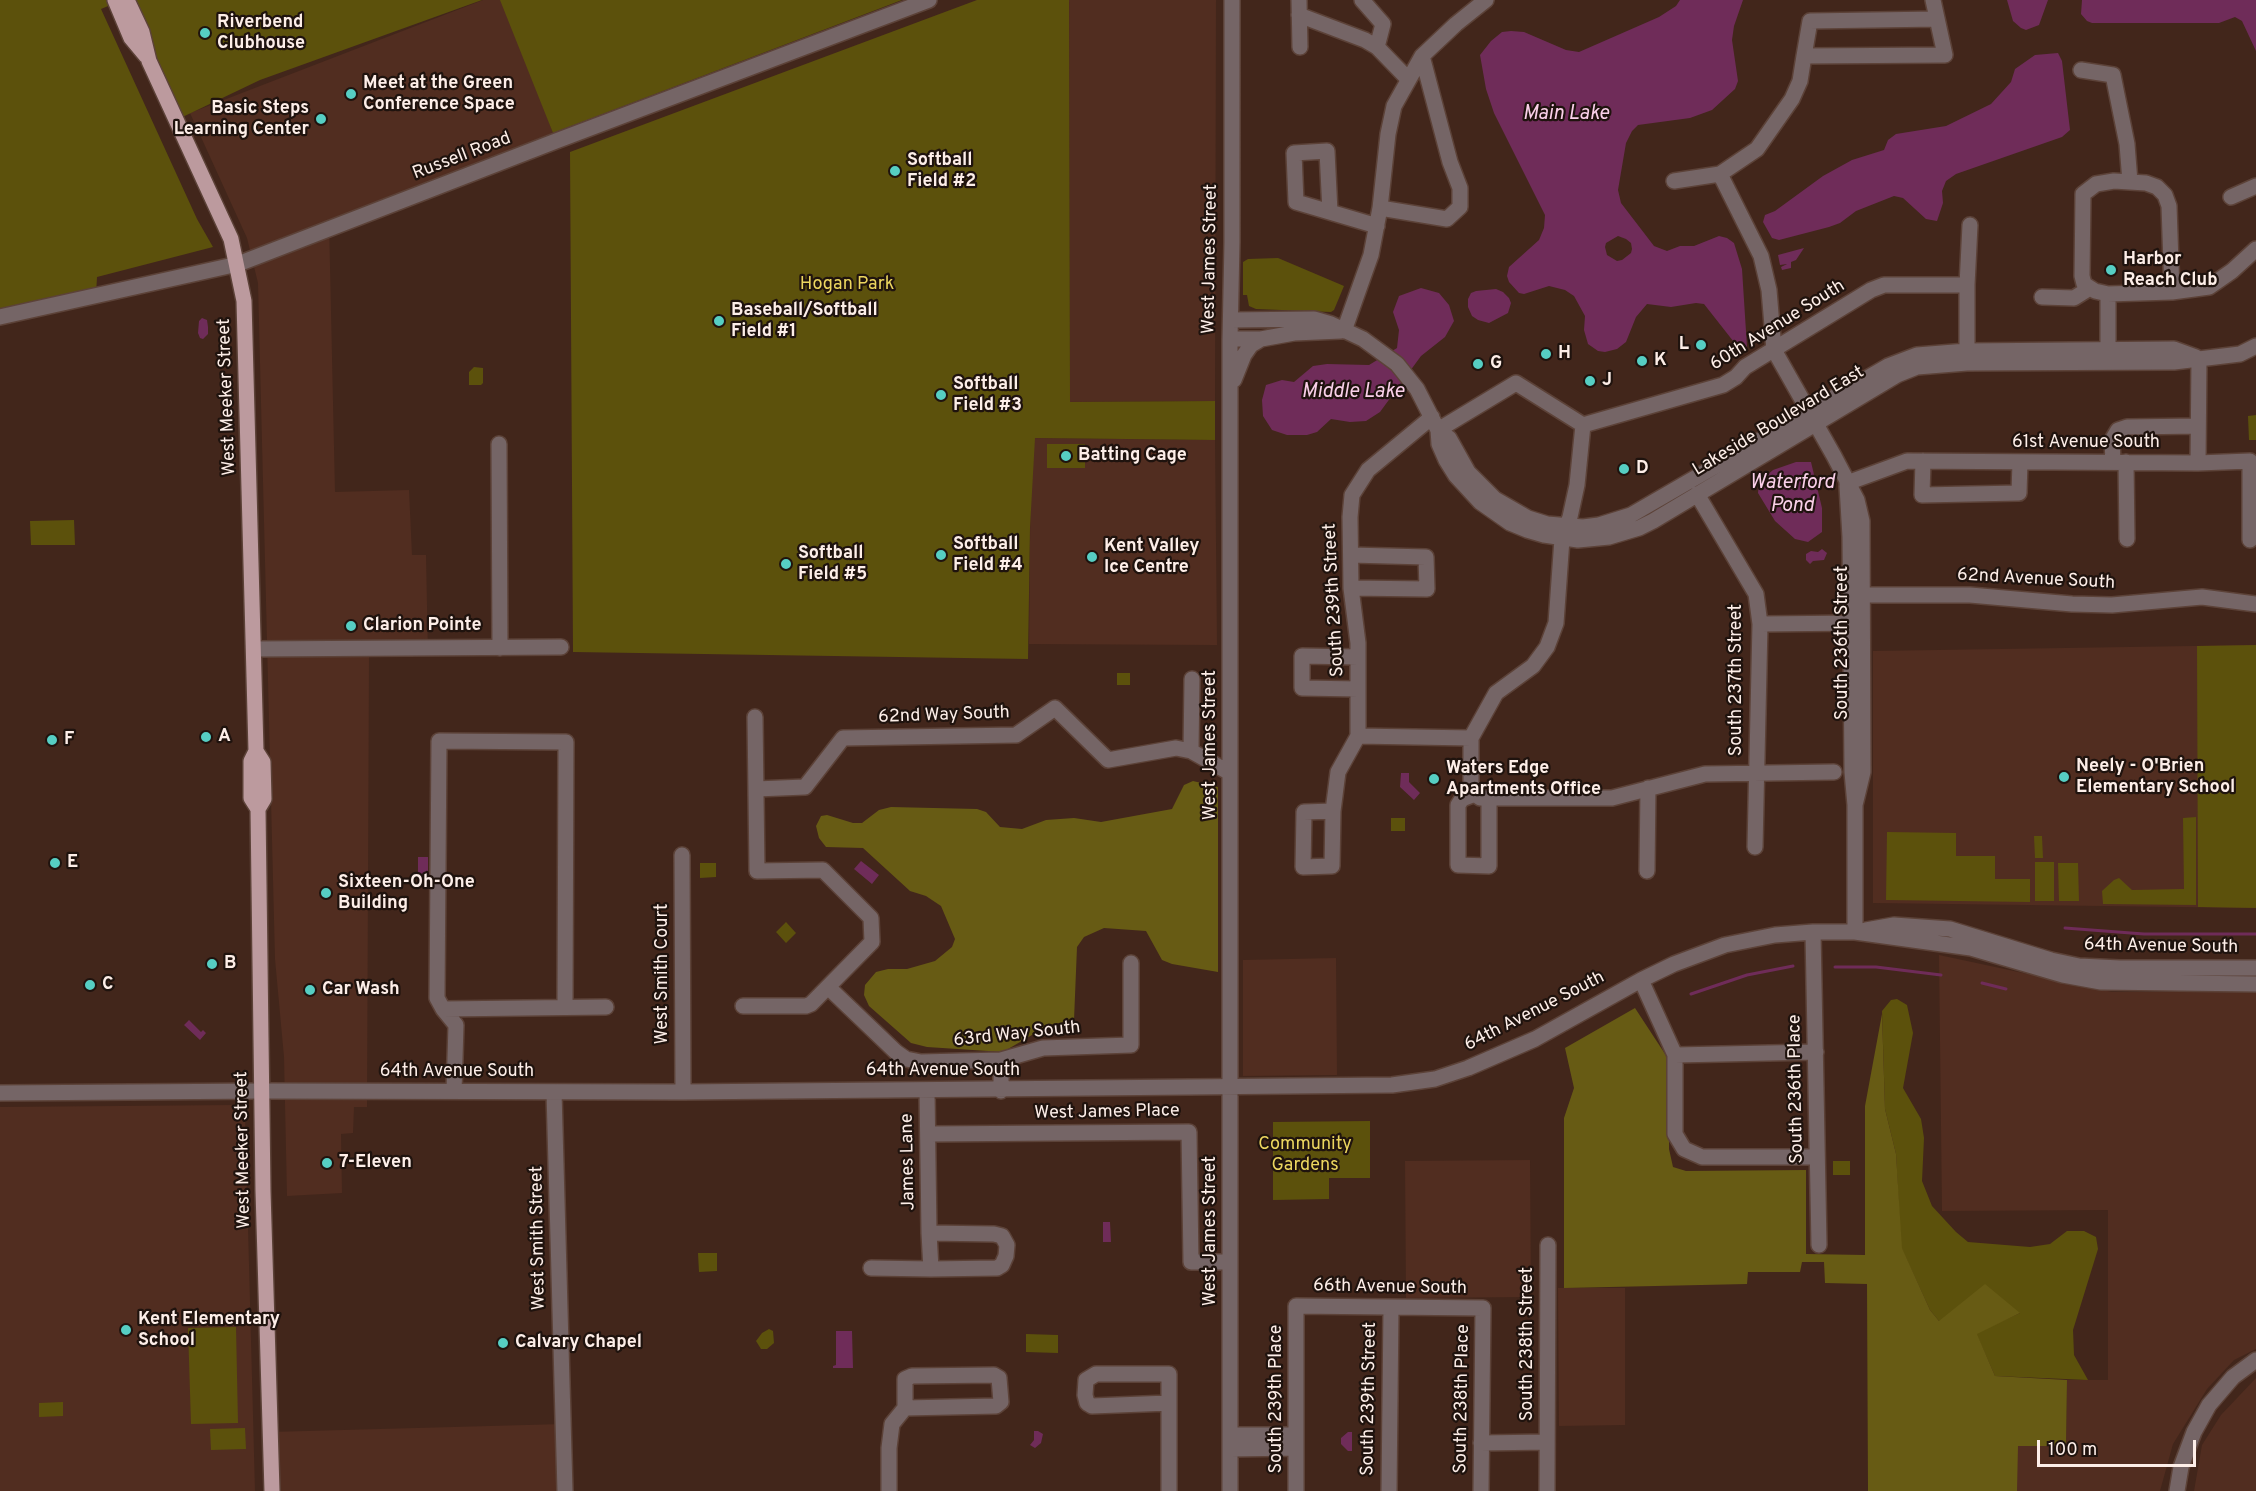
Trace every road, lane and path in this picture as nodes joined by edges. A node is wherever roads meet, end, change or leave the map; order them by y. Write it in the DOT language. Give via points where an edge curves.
graph roads {
  1 [pos="115,0"];
  2 [pos="127,0"];
  3 [pos="929,0"];
  4 [pos="1232,0"];
  5 [pos="1362,0"];
  6 [pos="1486,0"];
  7 [pos="1933,0"];
  8 [pos="1299,8"];
  9 [pos="1937,19"];
  10 [pos="1300,47"];
  11 [pos="1377,47"];
  12 [pos="1422,56"];
  13 [pos="1804,56"];
  14 [pos="149,61"];
  15 [pos="2081,70"];
  16 [pos="1408,79"];
  17 [pos="1720,174"];
  18 [pos="1674,181"];
  19 [pos="2130,182"];
  20 [pos="2256,186"];
  21 [pos="2231,197"];
  22 [pos="1380,208"];
  23 [pos="1330,212"];
  24 [pos="1970,225"];
  25 [pos="1377,226"];
  26 [pos="2256,249"];
  27 [pos="238,264"];
  28 [pos="1967,285"];
  29 [pos="2087,286"];
  30 [pos="2172,292"];
  31 [pos="2108,294"];
  32 [pos="2042,297"];
  33 [pos="0,317"];
  34 [pos="1231,320"];
  35 [pos="1344,331"];
  36 [pos="1230,339"];
  37 [pos="1261,339"];
  38 [pos="2256,346"];
  39 [pos="1774,350"];
  40 [pos="1967,351"];
  41 [pos="2108,356"];
  42 [pos="2199,358"];
  43 [pos="1230,394"];
  44 [pos="1812,417"];
  45 [pos="1435,424"];
  46 [pos="1583,425"];
  47 [pos="2198,426"];
  48 [pos="499,444"];
  49 [pos="1923,461"];
  50 [pos="2020,462"];
  51 [pos="2119,462"];
  52 [pos="2198,463"];
  53 [pos="1847,483"];
  54 [pos="1697,494"];
  55 [pos="1564,533"];
  56 [pos="2127,539"];
  57 [pos="2250,540"];
  58 [pos="1351,555"];
  59 [pos="1351,588"];
  60 [pos="1857,595"];
  61 [pos="2256,604"];
  62 [pos="1857,623"];
  63 [pos="1760,624"];
  64 [pos="561,647"];
  65 [pos="500,648"];
  66 [pos="254,649"];
  67 [pos="1358,657"];
  68 [pos="1192,680"];
  69 [pos="1358,689"];
  70 [pos="755,717"];
  71 [pos="1358,736"];
  72 [pos="1471,738"];
  73 [pos="1191,751"];
  74 [pos="1834,772"];
  75 [pos="1230,773"];
  76 [pos="1757,773"];
  77 [pos="1648,788"];
  78 [pos="756,789"];
  79 [pos="1333,811"];
  80 [pos="1755,847"];
  81 [pos="682,855"];
  82 [pos="1647,871"];
  83 [pos="1813,932"];
  84 [pos="1855,932"];
  85 [pos="1131,963"];
  86 [pos="2256,968"];
  87 [pos="1641,980"];
  88 [pos="2256,984"];
  89 [pos="828,987"];
  90 [pos="743,1006"];
  91 [pos="565,1007"];
  92 [pos="606,1007"];
  93 [pos="443,1009"];
  94 [pos="1816,1052"];
  95 [pos="1675,1055"];
  96 [pos="1001,1060"];
  97 [pos="1231,1087"];
  98 [pos="262,1091"];
  99 [pos="454,1091"];
  100 [pos="927,1091"];
  101 [pos="1001,1091"];
  102 [pos="554,1092"];
  103 [pos="683,1092"];
  104 [pos="0,1093"];
  105 [pos="928,1134"];
  106 [pos="1817,1158"];
  107 [pos="929,1233"];
  108 [pos="1548,1245"];
  109 [pos="1819,1245"];
  110 [pos="1230,1262"];
  111 [pos="871,1268"];
  112 [pos="931,1269"];
  113 [pos="1296,1306"];
  114 [pos="1391,1308"];
  115 [pos="1483,1308"];
  116 [pos="2256,1360"];
  117 [pos="1169,1403"];
  118 [pos="905,1408"];
  119 [pos="1231,1442"];
  120 [pos="1296,1442"];
  121 [pos="1547,1442"];
  122 [pos="1481,1443"];
  123 [pos="272,1491"];
  124 [pos="565,1491"];
  125 [pos="889,1491"];
  126 [pos="1169,1491"];
  127 [pos="1230,1491"];
  128 [pos="1296,1491"];
  129 [pos="1389,1491"];
  130 [pos="1481,1491"];
  131 [pos="1547,1491"];
  132 [pos="2177,1491"];
  1 -- 14 [label="main road, West Meeker Street" via="132,38"];
  2 -- 14 [label="main road, West Meeker Street" via="142,32"];
  3 -- 27 [label="street, Russell Road"];
  4 -- 34 [label="street, West James Street"];
  5 -- 11 [label="street" via="1383,24"];
  6 -- 12 [label="street"];
  7 -- 9 [label="street"];
  8 -- 10 [label="street"];
  8 -- 11 [label="street"];
  9 -- 13 [label="street" via="1810,21"];
  9 -- 13 [label="street" via="1945,55"];
  11 -- 16 [label="street"];
  12 -- 16 [label="street"];
  12 -- 22 [label="street" via="1460,188 1460,207 1447,219"];
  13 -- 17 [label="street" via="1800,81 1775,125 1757,149"];
  14 -- 27 [label="main road, West Meeker Street" via="218,205"];
  15 -- 19 [label="street" via="2113,75"];
  16 -- 22 [label="street" via="1394,106"];
  17 -- 18 [label="street"];
  17 -- 39 [label="street, South 236th Street" via="1761,256 1769,290"];
  19 -- 29 [label="street" via="2096,184 2083,194 2082,276"];
  19 -- 30 [label="street" via="2157,187 2165,195 2169,206"];
  20 -- 21 [label="street"];
  22 -- 25 [label="street"];
  23 -- 23 [label="street" via="1296,202 1294,153 1327,151"];
  23 -- 25 [label="street"];
  24 -- 28 [label="street"];
  25 -- 35 [label="street"];
  26 -- 30 [label="street" via="2209,287"];
  27 -- 33 [label="street, Russell Road"];
  27 -- 66 [label="main road, West Meeker Street" via="244,311"];
  28 -- 39 [label="street, 60th Avenue South" via="1884,285"];
  28 -- 40 [label="street"];
  29 -- 31 [label="street"];
  29 -- 32 [label="street" via="2074,298"];
  30 -- 31 [label="street"];
  31 -- 41 [label="street"];
  34 -- 35 [label="street, Lakeside Boulevard East" via="1314,319"];
  34 -- 36 [label="street, West James Street"];
  35 -- 37 [label="street, Lakeside Boulevard East"];
  35 -- 45 [label="street, Lakeside Boulevard East" via="1363,339 1397,364"];
  36 -- 37 [label="street, Lakeside Boulevard East"];
  36 -- 43 [label="street, West James Street"];
  37 -- 43 [label="street" via="1244,355"];
  38 -- 42 [label="street, Lakeside Boulevard East" via="2240,354"];
  39 -- 44 [label="street, South 236th Street"];
  39 -- 46 [label="street, 60th Avenue South" via="1723,385"];
  40 -- 41 [label="street, Lakeside Boulevard East"];
  40 -- 44 [label="street, Lakeside Boulevard East" via="1899,360"];
  41 -- 42 [label="street, Lakeside Boulevard East" via="2174,362"];
  41 -- 44 [label="street, Lakeside Boulevard East" via="1917,367"];
  42 -- 47 [label="street"];
  43 -- 75 [label="street, West James Street"];
  44 -- 53 [label="street, South 236th Street"];
  44 -- 54 [label="street, Lakeside Boulevard East"];
  44 -- 55 [label="street, Lakeside Boulevard East" via="1631,515"];
  45 -- 46 [label="street, South 239th Street" via="1516,383"];
  45 -- 55 [label="street, Lakeside Boulevard East" via="1449,438 1468,472 1495,499"];
  45 -- 58 [label="street, South 239th Street" via="1368,470 1358,483 1352,495"];
  46 -- 55 [label="street" via="1577,485"];
  47 -- 51 [label="street" via="2118,430 2112,440"];
  47 -- 52 [label="street"];
  48 -- 65 [label="street"];
  49 -- 50 [label="street, 61st Avenue South"];
  49 -- 50 [label="street" via="1922,495 2019,493"];
  49 -- 53 [label="street, 61st Avenue South" via="1897,464"];
  50 -- 51 [label="street, 61st Avenue South"];
  51 -- 52 [label="street, 61st Avenue South"];
  51 -- 56 [label="street"];
  52 -- 57 [label="street, 61st Avenue South" via="2250,461"];
  53 -- 60 [label="street, South 236th Street"];
  54 -- 55 [label="street, Lakeside Boulevard East" via="1653,521 1624,533 1593,539"];
  54 -- 63 [label="street, South 237th Street" via="1756,594"];
  55 -- 72 [label="street" via="1556,623 1547,647 1533,666 1496,693"];
  58 -- 59 [label="street, South 239th Street"];
  58 -- 59 [label="street" via="1426,557 1427,588"];
  59 -- 67 [label="street, South 239th Street"];
  60 -- 61 [label="street, 62nd Avenue South" via="1970,596 2072,604 2202,597"];
  60 -- 62 [label="street, South 236th Street"];
  62 -- 63 [label="street"];
  62 -- 84 [label="street, South 236th Street" via="1852,772"];
  63 -- 76 [label="street, South 237th Street"];
  64 -- 65 [label="street"];
  65 -- 66 [label="street"];
  66 -- 98 [label="main road, West Meeker Street" via="256,751 251,761 251,790 258,809"];
  67 -- 69 [label="street, South 239th Street"];
  67 -- 69 [label="street" via="1302,656 1302,688"];
  68 -- 73 [label="street"];
  69 -- 71 [label="street, South 239th Street"];
  70 -- 78 [label="street"];
  71 -- 72 [label="street"];
  71 -- 79 [label="street, South 239th Street" via="1338,772"];
  72 -- 77 [label="street" via="1472,787 1482,796 1612,798"];
  73 -- 75 [label="street, 62nd Way South"];
  73 -- 78 [label="street, 62nd Way South" via="1162,749 1108,760 1055,708 1016,735 843,738 805,787"];
  74 -- 76 [label="street"];
  75 -- 97 [label="street, West James Street"];
  76 -- 77 [label="street" via="1695,775"];
  76 -- 80 [label="street, South 237th Street"];
  77 -- 82 [label="street"];
  78 -- 89 [label="street" via="757,871 823,870 871,918 872,942"];
  81 -- 103 [label="street, West Smith Court"];
  83 -- 84 [label="street, 64th Avenue South"];
  83 -- 87 [label="street, 64th Avenue South" via="1725,945"];
  83 -- 94 [label="street, South 236th Place"];
  84 -- 86 [label="street, 64th Avenue South" via="1894,925 1950,929 2079,966"];
  84 -- 88 [label="street, 64th Avenue South" via="1971,948 2101,982"];
  85 -- 96 [label="street, 63rd Way South" via="1131,1045 1043,1048"];
  87 -- 95 [label="street"];
  87 -- 97 [label="street, 64th Avenue South" via="1535,1039 1435,1079 1392,1085"];
  89 -- 90 [label="street" via="806,1006"];
  89 -- 96 [label="street, 63rd Way South" via="906,1059"];
  91 -- 92 [label="street"];
  91 -- 93 [label="street"];
  91 -- 93 [label="street" via="566,742 439,741 437,998"];
  93 -- 99 [label="street" via="456,1025"];
  94 -- 95 [label="street"];
  94 -- 106 [label="street, South 236th Place"];
  95 -- 106 [label="street" via="1675,1134 1684,1149 1702,1157"];
  96 -- 101 [label="street"];
  97 -- 101 [label="street, 64th Avenue South"];
  97 -- 110 [label="street, West James Street"];
  98 -- 99 [label="street, 64th Avenue South"];
  98 -- 104 [label="street, 64th Avenue South"];
  98 -- 123 [label="main road, West Meeker Street"];
  99 -- 102 [label="street, 64th Avenue South"];
  100 -- 101 [label="street, 64th Avenue South"];
  100 -- 103 [label="street, 64th Avenue South"];
  100 -- 105 [label="street, James Lane"];
  102 -- 103 [label="street, 64th Avenue South"];
  102 -- 124 [label="street, West Smith Street"];
  105 -- 107 [label="street, James Lane"];
  105 -- 110 [label="street, West James Place" via="1189,1132 1191,1262"];
  106 -- 109 [label="street, South 236th Place"];
  107 -- 112 [label="street, James Lane"];
  107 -- 112 [label="street" via="994,1234 1002,1236 1006,1245 1006,1256 997,1268"];
  108 -- 121 [label="street, South 238th Street"];
  110 -- 119 [label="street, West James Street"];
  111 -- 112 [label="street"];
  113 -- 114 [label="street, 66th Avenue South"];
  113 -- 120 [label="street, South 239th Place"];
  114 -- 115 [label="street, 66th Avenue South"];
  114 -- 129 [label="street, South 239th Street"];
  115 -- 122 [label="street, South 238th Place"];
  116 -- 132 [label="street" via="2233,1377 2209,1405 2194,1432"];
  117 -- 117 [label="street" via="1169,1374 1096,1374 1086,1380 1085,1395 1092,1406"];
  117 -- 126 [label="street"];
  118 -- 118 [label="street" via="996,1406 1000,1402 999,1378 994,1374 912,1376 905,1379"];
  118 -- 125 [label="street" via="892,1424"];
  119 -- 120 [label="street"];
  119 -- 127 [label="street, West James Street"];
  120 -- 128 [label="street, South 239th Place"];
  121 -- 122 [label="street"];
  121 -- 131 [label="street, South 238th Street"];
  122 -- 130 [label="street, South 238th Place"];
}
